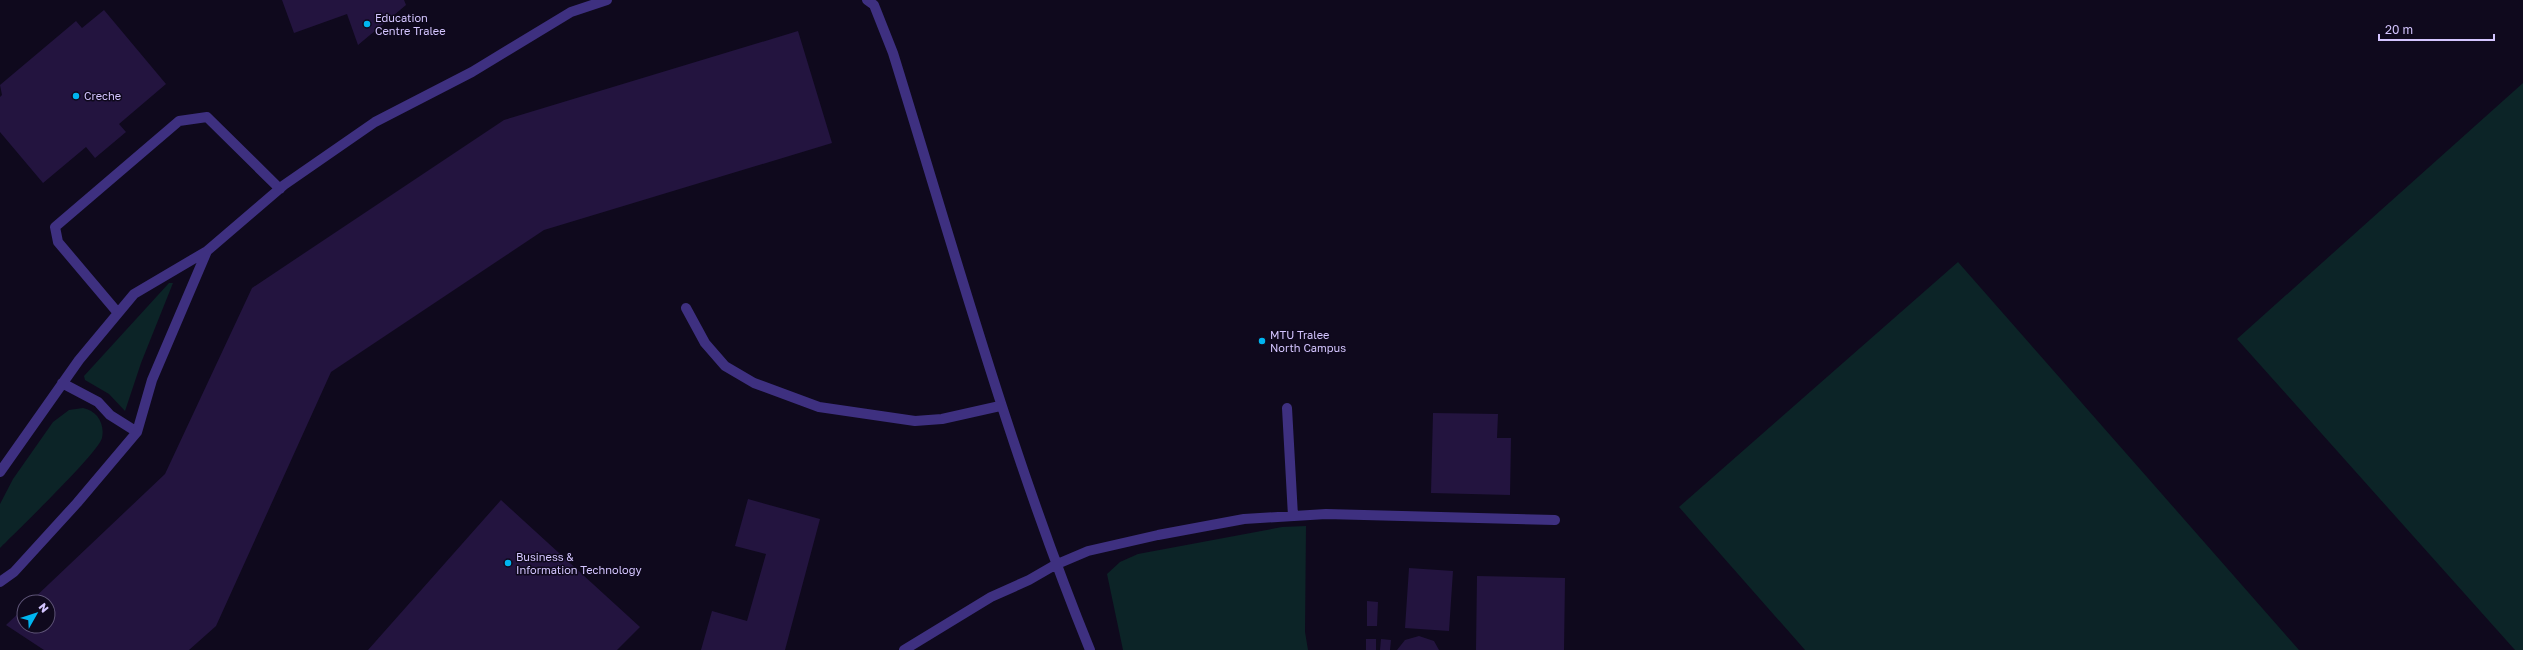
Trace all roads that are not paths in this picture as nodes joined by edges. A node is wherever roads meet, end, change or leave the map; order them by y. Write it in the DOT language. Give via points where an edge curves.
graph roads {
  1 [pos="607,0"];
  2 [pos="868,0"];
  3 [pos="280,189"];
  4 [pos="206,251"];
  5 [pos="686,308"];
  6 [pos="118,313"];
  7 [pos="62,383"];
  8 [pos="1000,406"];
  9 [pos="1287,408"];
  10 [pos="137,432"];
  11 [pos="0,472"];
  12 [pos="1294,516"];
  13 [pos="1555,520"];
  14 [pos="1055,565"];
  15 [pos="0,582"];
  16 [pos="904,650"];
  17 [pos="1090,650"];
  1 -- 3 [label="lane" via="571,12 472,72 375,122"];
  2 -- 8 [label="lane" via="874,5 893,53"];
  3 -- 4 [label="lane"];
  3 -- 6 [label="lane" via="207,118 179,121 55,227 58,242"];
  4 -- 6 [label="lane" via="134,294"];
  4 -- 10 [label="lane" via="152,380"];
  5 -- 8 [label="lane" via="705,343 725,366 754,383 819,407 915,421"];
  6 -- 7 [label="lane"];
  7 -- 10 [label="lane" via="98,402 110,415"];
  7 -- 11 [label="lane"];
  8 -- 14 [label="lane"];
  9 -- 12 [label="lane"];
  10 -- 15 [label="lane" via="67,514 14,572"];
  12 -- 13 [label="lane" via="1326,514"];
  12 -- 14 [label="lane" via="1244,519 1158,535 1088,551"];
  14 -- 16 [label="lane" via="991,597"];
  14 -- 17 [label="lane"];
}
